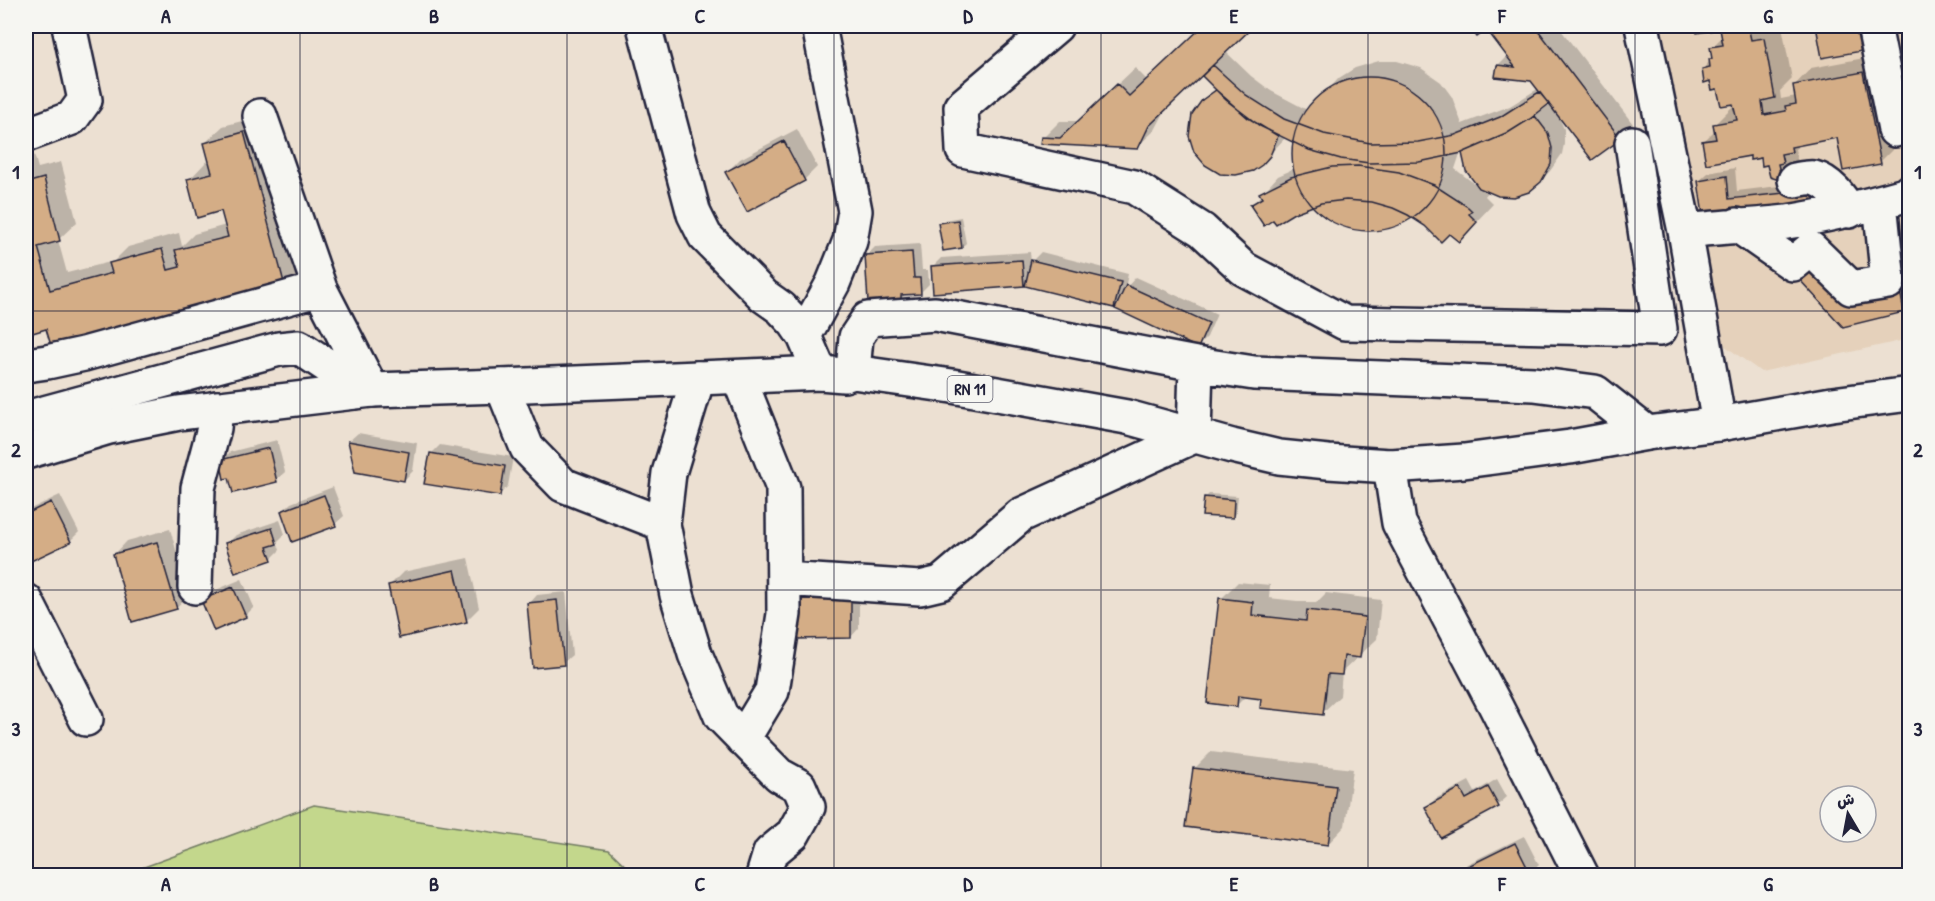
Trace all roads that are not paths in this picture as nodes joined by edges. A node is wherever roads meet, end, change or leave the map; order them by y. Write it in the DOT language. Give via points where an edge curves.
graph roads {
  1 [pos="69,26"];
  2 [pos="644,26"];
  3 [pos="819,26"];
  4 [pos="1056,26"];
  5 [pos="1642,26"];
  6 [pos="1874,26"];
  7 [pos="260,116"];
  8 [pos="1895,130"];
  9 [pos="26,135"];
  10 [pos="1632,143"];
  11 [pos="1795,180"];
  12 [pos="1910,191"];
  13 [pos="1880,202"];
  14 [pos="1849,211"];
  15 [pos="1737,225"];
  16 [pos="1685,231"];
  17 [pos="320,289"];
  18 [pos="804,336"];
  19 [pos="1196,364"];
  20 [pos="26,365"];
  21 [pos="853,372"];
  22 [pos="820,373"];
  23 [pos="698,378"];
  24 [pos="739,378"];
  25 [pos="502,386"];
  26 [pos="363,391"];
  27 [pos="1910,394"];
  28 [pos="216,408"];
  29 [pos="26,418"];
  30 [pos="1719,424"];
  31 [pos="1647,433"];
  32 [pos="1194,436"];
  33 [pos="26,449"];
  34 [pos="1390,466"];
  35 [pos="663,524"];
  36 [pos="784,579"];
  37 [pos="195,587"];
  38 [pos="26,601"];
  39 [pos="86,719"];
  40 [pos="743,738"];
  41 [pos="763,876"];
  42 [pos="1582,876"];
  1 -- 9 [label="street" via="84,100 72,118"];
  2 -- 18 [label="street" via="694,214 705,236 781,308"];
  3 -- 18 [label="street" via="855,211 850,241 833,283"];
  4 -- 10 [label="street" via="961,107 963,150 1134,187 1202,230 1244,269 1345,323 1660,328"];
  5 -- 16 [label="street"];
  6 -- 8 [label="street"];
  7 -- 17 [label="street"];
  11 -- 14 [label="street" via="1812,177 1823,182 1841,197"];
  12 -- 13 [label="street"];
  13 -- 14 [label="street"];
  13 -- 15 [label="street" via="1888,282 1851,288 1811,249 1793,264"];
  14 -- 15 [label="street" via="1786,222"];
  15 -- 16 [label="street"];
  16 -- 30 [label="street"];
  17 -- 20 [label="street" via="84,354"];
  17 -- 26 [label="street"];
  18 -- 22 [label="street"];
  19 -- 21 [label="street" via="935,314 868,319 856,337"];
  19 -- 31 [label="street" via="1254,373 1534,384 1595,392"];
  19 -- 32 [label="street"];
  21 -- 22 [label="street, RN 11"];
  21 -- 32 [label="street, RN 11" via="1087,409"];
  22 -- 24 [label="street, RN 11"];
  23 -- 24 [label="street, RN 11"];
  23 -- 25 [label="street, RN 11"];
  23 -- 35 [label="street" via="669,474"];
  24 -- 36 [label="street" via="783,488"];
  25 -- 26 [label="street, RN 11"];
  25 -- 35 [label="street" via="526,448 563,485"];
  26 -- 28 [label="street, RN 11"];
  26 -- 29 [label="street" via="298,347"];
  27 -- 30 [label="street, RN 11"];
  28 -- 33 [label="street, RN 11" via="109,428"];
  28 -- 37 [label="street" via="198,488"];
  30 -- 31 [label="street, RN 11"];
  31 -- 34 [label="street, RN 11" via="1464,461"];
  32 -- 34 [label="street, RN 11" via="1279,457"];
  32 -- 36 [label="street" via="1021,515 941,583 920,588"];
  34 -- 42 [label="street" via="1399,523"];
  35 -- 40 [label="street" via="677,595 695,654 721,716"];
  36 -- 40 [label="street" via="784,614 772,691"];
  38 -- 39 [label="street"];
  40 -- 41 [label="street" via="779,775 799,786 808,807 793,834 770,854"];
}
